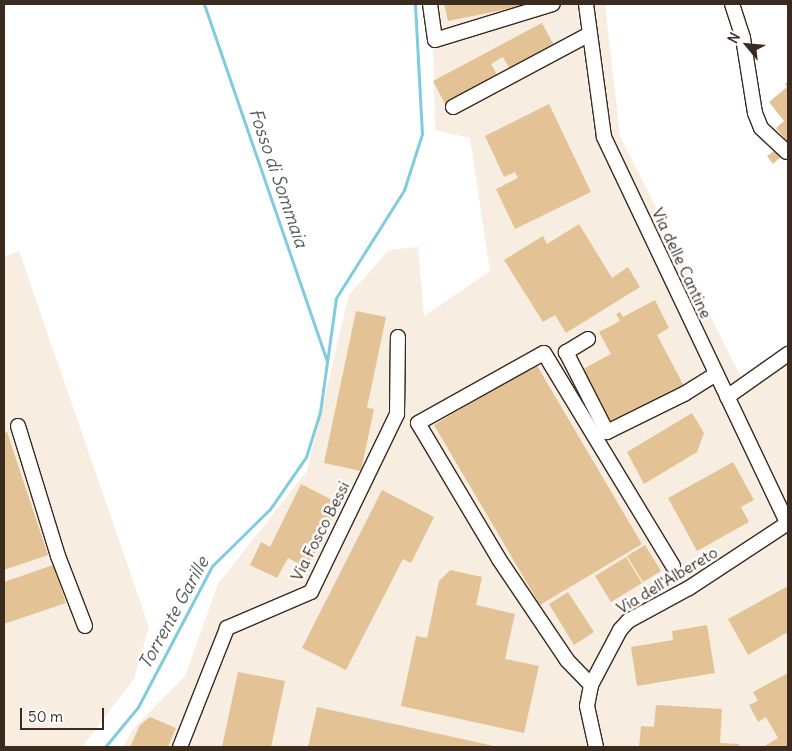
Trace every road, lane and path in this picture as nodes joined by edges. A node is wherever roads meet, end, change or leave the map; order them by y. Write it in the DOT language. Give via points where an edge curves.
graph roads {
  1 [pos="430,4"];
  2 [pos="552,4"];
  3 [pos="586,4"];
  4 [pos="732,4"];
  5 [pos="590,34"];
  6 [pos="453,107"];
  7 [pos="787,152"];
  8 [pos="398,336"];
  9 [pos="588,339"];
  10 [pos="788,354"];
  11 [pos="716,374"];
  12 [pos="727,397"];
  13 [pos="18,426"];
  14 [pos="788,523"];
  15 [pos="673,566"];
  16 [pos="85,626"];
  17 [pos="591,685"];
  18 [pos="180,747"];
  19 [pos="596,747"];
  1 -- 2 [label="street" via="435,40"];
  3 -- 5 [label="street, Via delle Cantine"];
  4 -- 7 [label="street" via="743,38 760,128"];
  5 -- 6 [label="street"];
  5 -- 11 [label="street, Via delle Cantine" via="604,137"];
  8 -- 18 [label="street, Via Fosco Bessi" via="397,414 311,592 227,628"];
  9 -- 11 [label="street" via="566,352 607,432 684,394"];
  10 -- 12 [label="street"];
  11 -- 12 [label="street, Via delle Cantine"];
  12 -- 14 [label="street, Via delle Cantine"];
  13 -- 16 [label="street" via="58,556"];
  14 -- 17 [label="street, Via dell'Albereto" via="689,588 628,621 613,640"];
  15 -- 17 [label="street" via="544,353 418,422 499,559 567,660"];
  17 -- 19 [label="street, Via dell'Albereto" via="587,706"];
}
